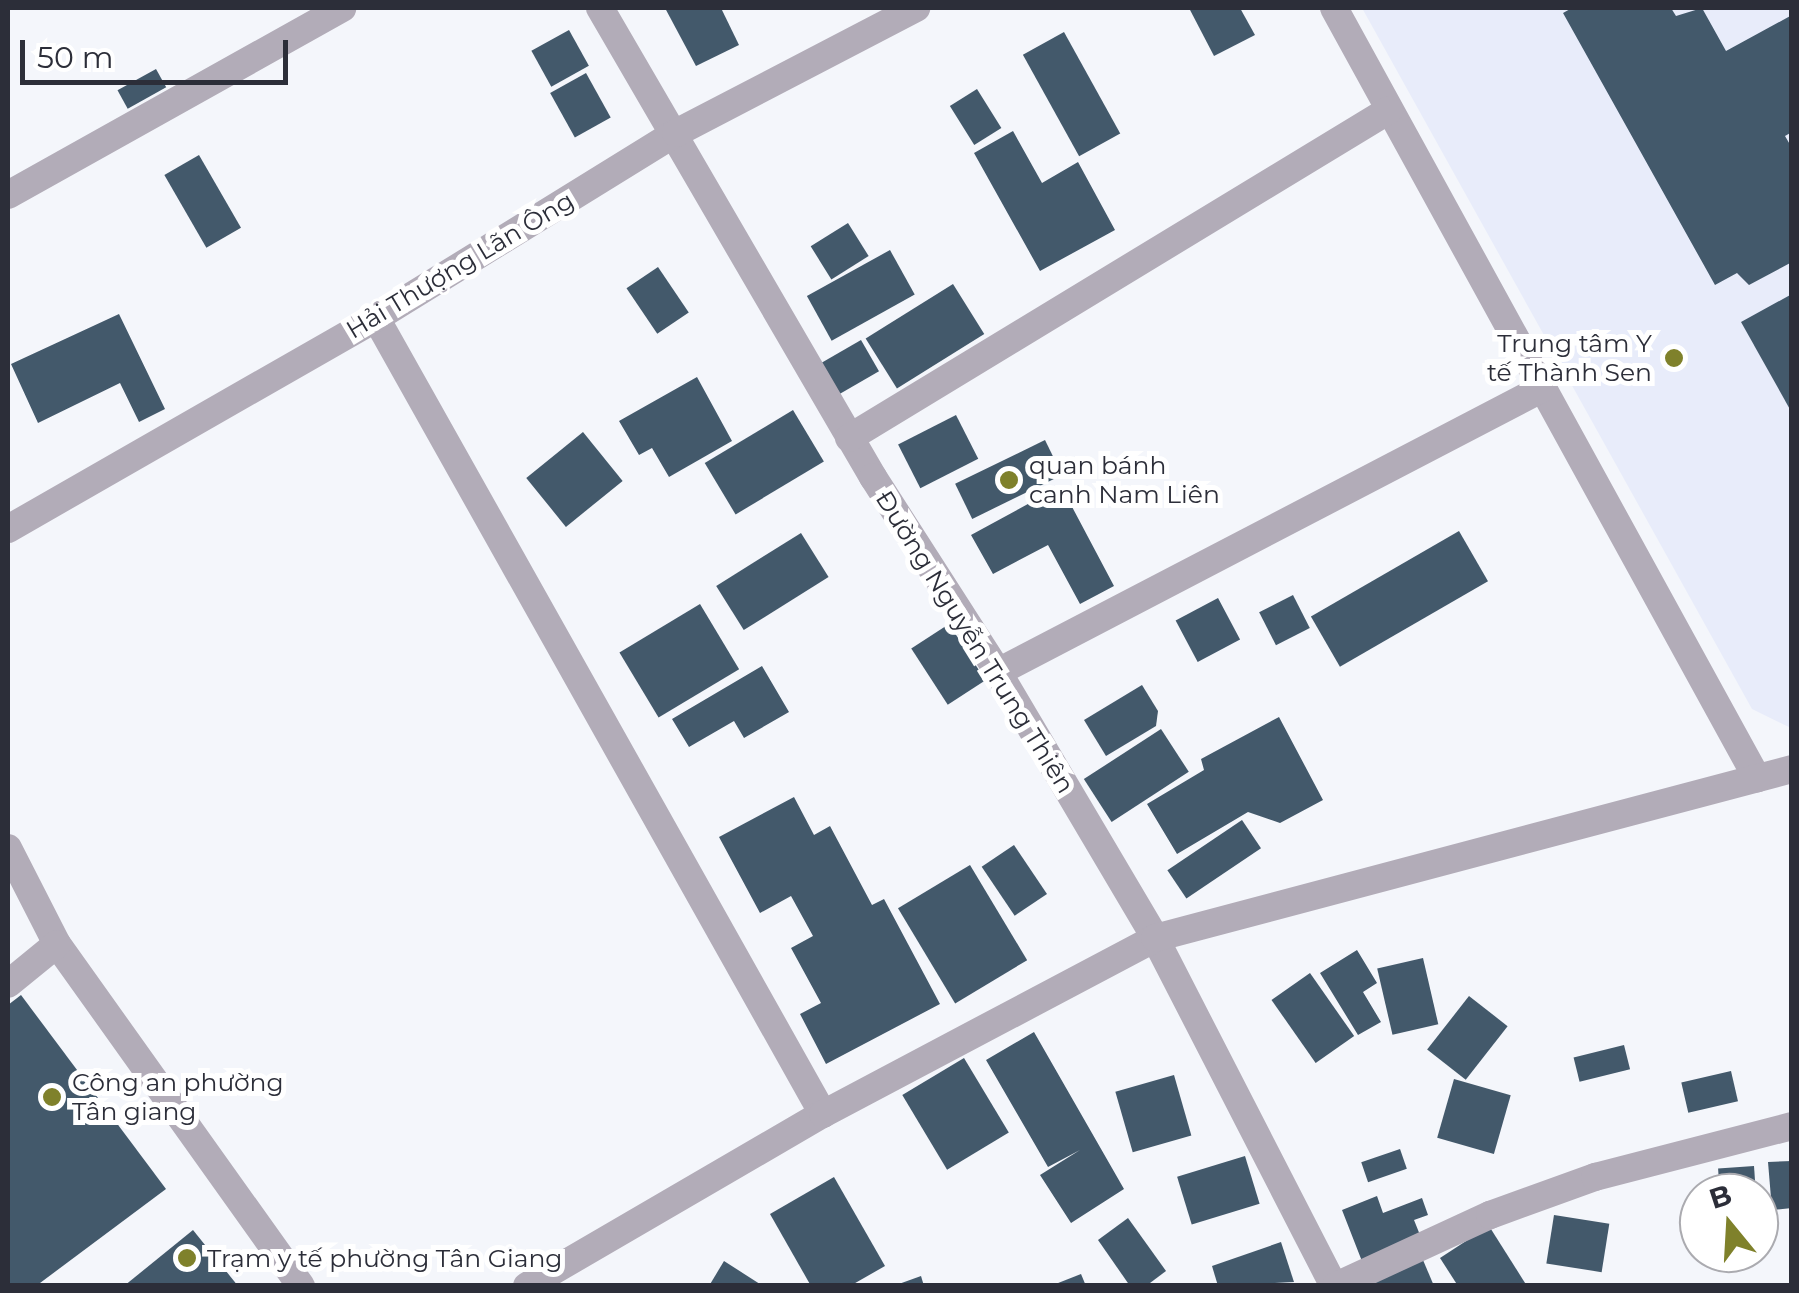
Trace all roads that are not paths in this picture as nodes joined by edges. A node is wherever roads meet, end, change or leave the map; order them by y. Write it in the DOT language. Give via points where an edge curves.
graph roads {
  1 [pos="342,8"];
  2 [pos="600,8"];
  3 [pos="916,8"];
  4 [pos="1334,8"];
  5 [pos="1390,110"];
  6 [pos="676,133"];
  7 [pos="8,195"];
  8 [pos="376,318"];
  9 [pos="1543,388"];
  10 [pos="849,438"];
  11 [pos="8,529"];
  12 [pos="998,672"];
  13 [pos="1792,768"];
  14 [pos="1758,778"];
  15 [pos="8,848"];
  16 [pos="1154,938"];
  17 [pos="57,944"];
  18 [pos="8,984"];
  19 [pos="823,1114"];
  20 [pos="1792,1126"];
  21 [pos="301,1286"];
  22 [pos="527,1286"];
  23 [pos="1335,1286"];
  1 -- 7 [label="street"];
  2 -- 6 [label="street, Đường Nguyễn Trung Thiên"];
  3 -- 6 [label="street, Hải Thượng Lãn Ông"];
  4 -- 5 [label="street"];
  5 -- 9 [label="street"];
  5 -- 10 [label="street"];
  6 -- 8 [label="street, Hải Thượng Lãn Ông"];
  6 -- 10 [label="street, Đường Nguyễn Trung Thiên"];
  8 -- 11 [label="street, Hải Thượng Lãn Ông"];
  8 -- 19 [label="street"];
  9 -- 12 [label="street"];
  9 -- 14 [label="street"];
  10 -- 12 [label="street, Đường Nguyễn Trung Thiên"];
  12 -- 16 [label="street, Đường Nguyễn Trung Thiên"];
  13 -- 14 [label="street"];
  14 -- 16 [label="street"];
  15 -- 17 [label="street"];
  16 -- 19 [label="street"];
  16 -- 23 [label="street, Đường Nguyễn Trung Thiên"];
  17 -- 18 [label="street"];
  17 -- 21 [label="street"];
  19 -- 22 [label="street"];
  20 -- 23 [label="street" via="1595,1177 1490,1215"];
}
